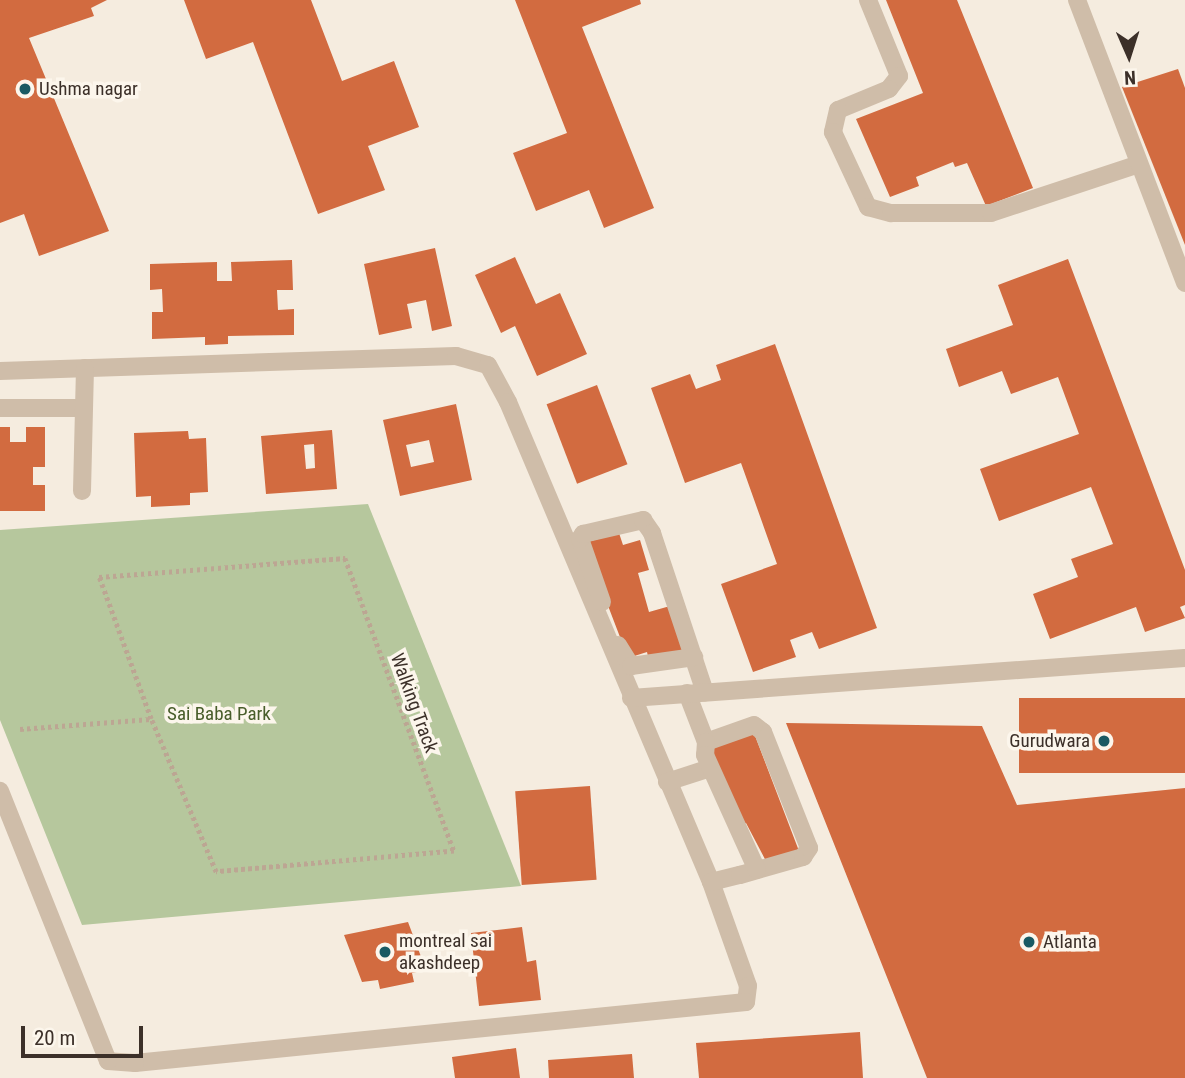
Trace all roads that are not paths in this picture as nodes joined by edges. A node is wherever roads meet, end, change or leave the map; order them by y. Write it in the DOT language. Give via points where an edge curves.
graph roads {
  1 [pos="868,0"];
  2 [pos="1077,0"];
  3 [pos="1139,164"];
  4 [pos="1185,283"];
  5 [pos="85,368"];
  6 [pos="0,371"];
  7 [pos="0,408"];
  8 [pos="83,408"];
  9 [pos="82,491"];
  10 [pos="598,605"];
  11 [pos="694,657"];
  12 [pos="1185,658"];
  13 [pos="696,693"];
  14 [pos="631,698"];
  15 [pos="706,742"];
  16 [pos="710,768"];
  17 [pos="667,782"];
  18 [pos="0,791"];
  19 [pos="757,870"];
  20 [pos="710,882"];
  1 -- 3 [label="street" via="899,76 889,89 838,110 833,132 868,206 891,213 991,213"];
  2 -- 3 [label="street"];
  3 -- 4 [label="street"];
  5 -- 6 [label="street"];
  5 -- 8 [label="street"];
  5 -- 10 [label="street" via="456,356 488,365"];
  7 -- 8 [label="street"];
  8 -- 9 [label="street"];
  10 -- 11 [label="street" via="623,659 631,666"];
  10 -- 11 [label="street" via="580,539 583,534 643,520 652,533"];
  10 -- 14 [label="street"];
  11 -- 13 [label="street"];
  12 -- 13 [label="street"];
  13 -- 14 [label="street"];
  13 -- 15 [label="street"];
  14 -- 17 [label="street"];
  15 -- 16 [label="street"];
  15 -- 19 [label="street" via="754,725 763,732 809,848 803,857"];
  16 -- 17 [label="street"];
  16 -- 19 [label="street"];
  17 -- 20 [label="street"];
  18 -- 20 [label="street" via="108,1061 135,1063 746,1002 748,986"];
  19 -- 20 [label="street"];
}
